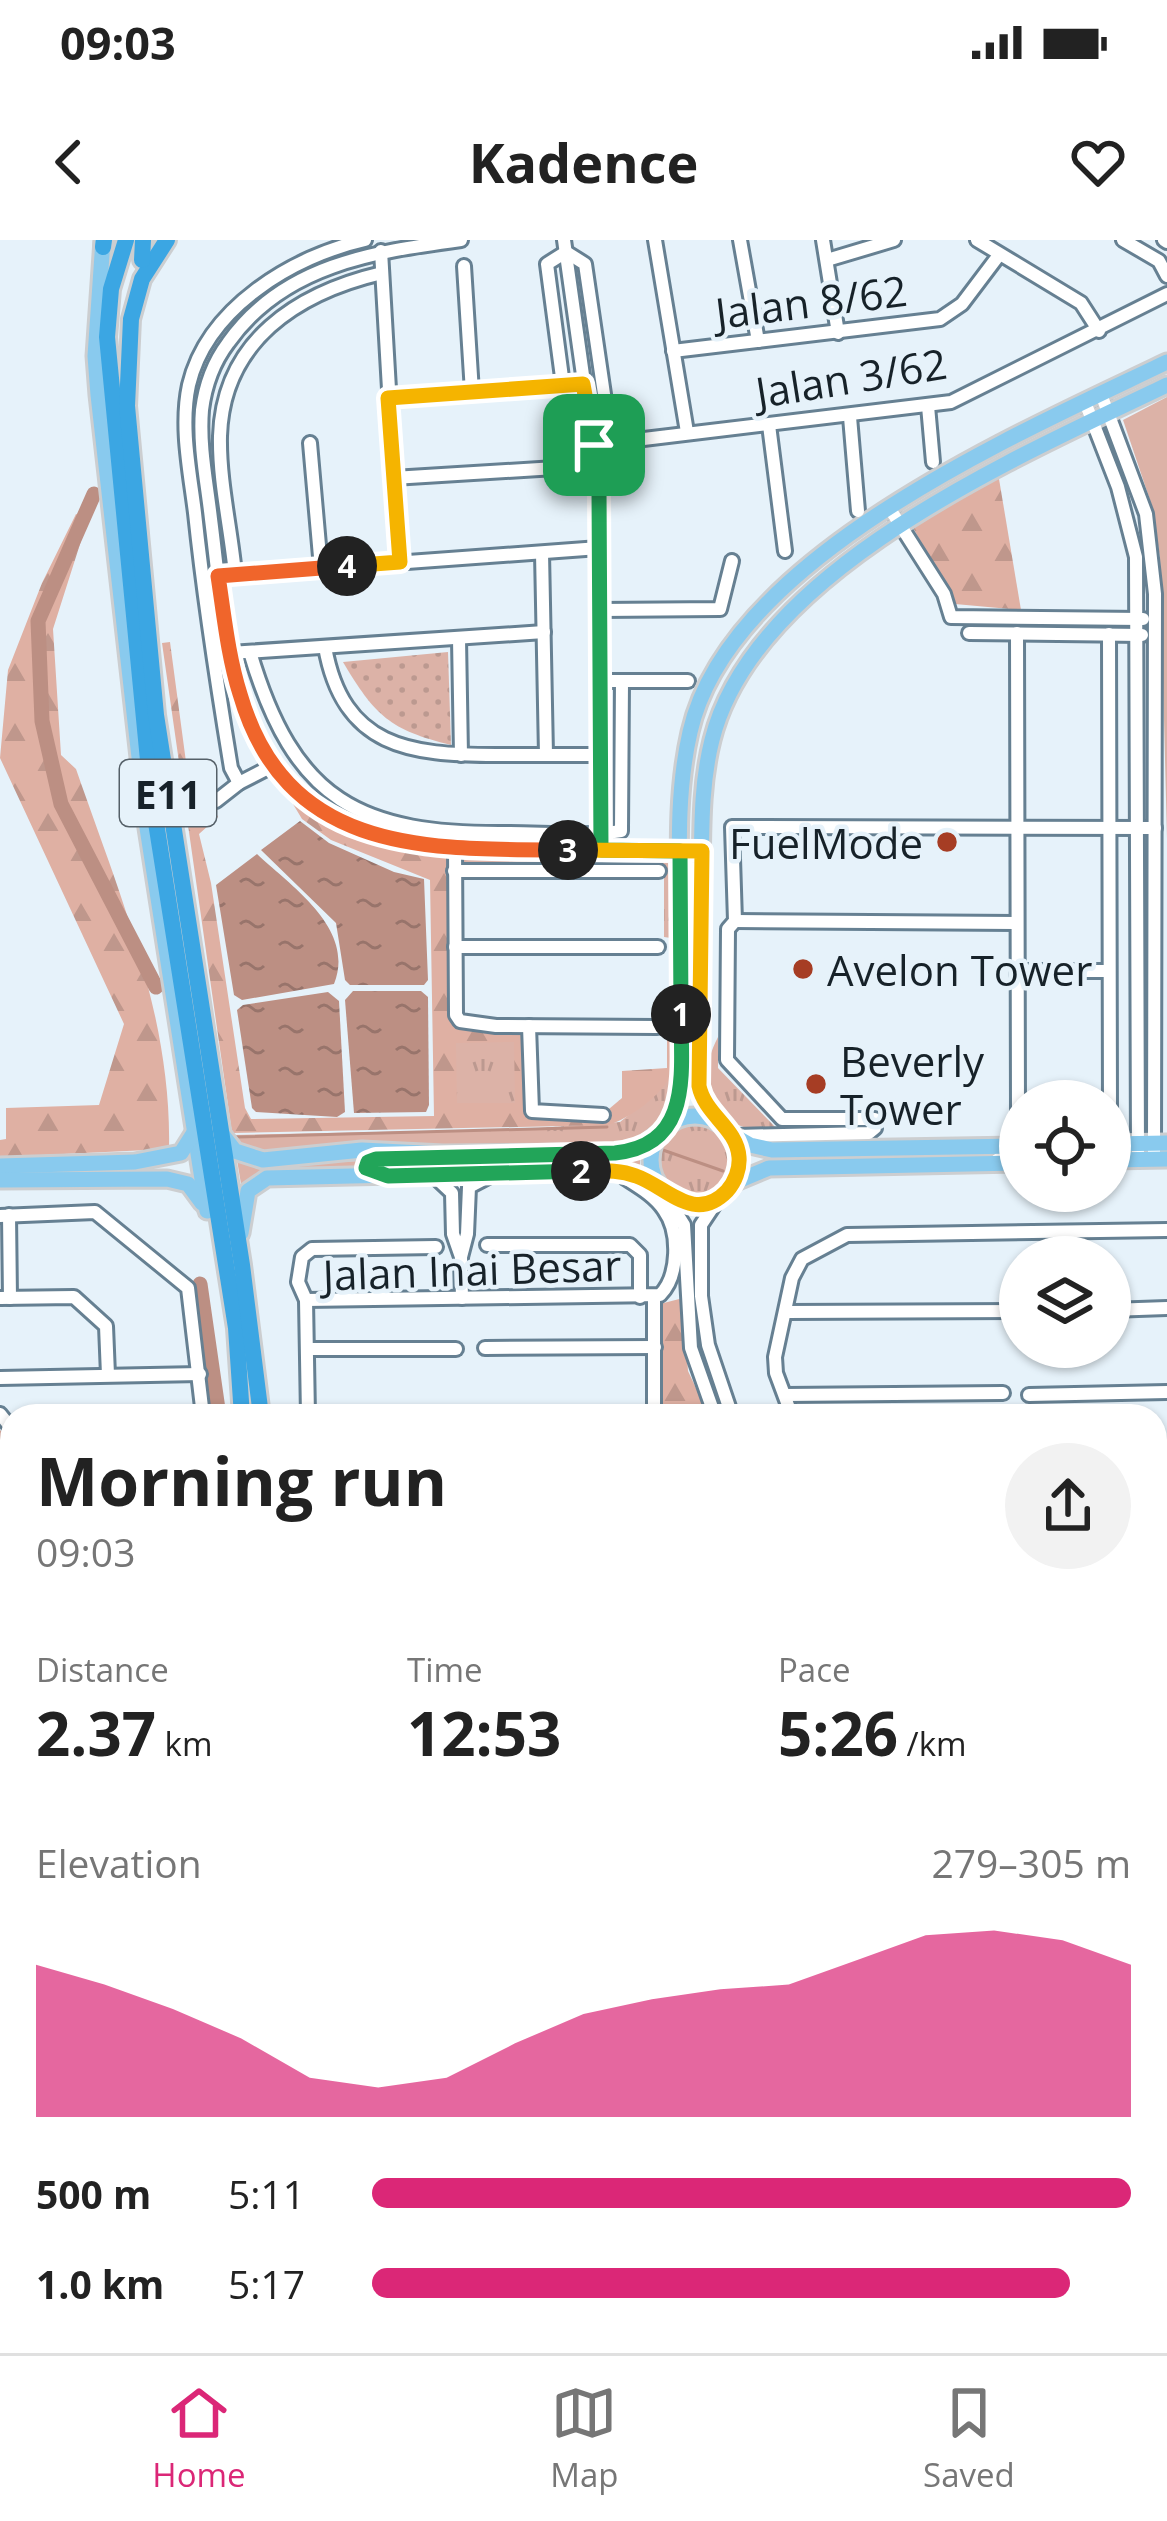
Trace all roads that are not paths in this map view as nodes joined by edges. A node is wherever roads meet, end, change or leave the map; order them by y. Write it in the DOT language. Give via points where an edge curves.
graph roads {
  1 [pos="126,240"];
  2 [pos="147,240"];
  3 [pos="166,240"];
  4 [pos="365,240"];
  5 [pos="461,240"];
  6 [pos="655,240"];
  7 [pos="740,240"];
  8 [pos="823,240"];
  9 [pos="894,240"];
  10 [pos="976,240"];
  11 [pos="1123,240"];
  12 [pos="103,242"];
  13 [pos="565,246"];
  14 [pos="381,251"];
  15 [pos="999,255"];
  16 [pos="826,260"];
  17 [pos="464,266"];
  18 [pos="382,273"];
  19 [pos="1167,276"];
  20 [pos="1167,293"];
  21 [pos="261,297"];
  22 [pos="131,319"];
  23 [pos="1099,331"];
  24 [pos="838,333"];
  25 [pos="758,340"];
  26 [pos="674,351"];
  27 [pos="1167,362"];
  28 [pos="583,384"];
  29 [pos="563,385"];
  30 [pos="1167,385"];
  31 [pos="472,392"];
  32 [pos="388,398"];
  33 [pos="1093,398"];
  34 [pos="928,406"];
  35 [pos="850,417"];
  36 [pos="1101,417"];
  37 [pos="769,425"];
  38 [pos="687,432"];
  39 [pos="220,440"];
  40 [pos="201,441"];
  41 [pos="611,442"];
  42 [pos="310,443"];
  43 [pos="594,445"];
  44 [pos="933,462"];
  45 [pos="571,467"];
  46 [pos="393,478"];
  47 [pos="890,509"];
  48 [pos="858,511"];
  49 [pos="212,525"];
  50 [pos="903,525"];
  51 [pos="196,526"];
  52 [pos="599,548"];
  53 [pos="784,551"];
  54 [pos="542,553"];
  55 [pos="732,561"];
  56 [pos="400,562"];
  57 [pos="321,568"];
  58 [pos="235,574"];
  59 [pos="218,576"];
  60 [pos="601,610"];
  61 [pos="1138,619"];
  62 [pos="1155,619"];
  63 [pos="544,632"];
  64 [pos="969,633"];
  65 [pos="1016,633"];
  66 [pos="1109,634"];
  67 [pos="1138,635"];
  68 [pos="1155,635"];
  69 [pos="458,639"];
  70 [pos="325,647"];
  71 [pos="230,652"];
  72 [pos="250,652"];
  73 [pos="601,681"];
  74 [pos="622,681"];
  75 [pos="688,681"];
  76 [pos="461,755"];
  77 [pos="546,755"];
  78 [pos="601,755"];
  79 [pos="276,764"];
  80 [pos="239,783"];
  81 [pos="324,788"];
  82 [pos="216,801"];
  83 [pos="312,802"];
  84 [pos="1016,827"];
  85 [pos="1109,827"];
  86 [pos="1136,827"];
  87 [pos="1155,827"];
  88 [pos="601,832"];
  89 [pos="454,850"];
  90 [pos="601,850"];
  91 [pos="680,851"];
  92 [pos="702,851"];
  93 [pos="454,871"];
  94 [pos="659,871"];
  95 [pos="735,921"];
  96 [pos="1016,923"];
  97 [pos="658,946"];
  98 [pos="455,947"];
  99 [pos="1018,971"];
  100 [pos="1109,971"];
  101 [pos="529,1026"];
  102 [pos="657,1027"];
  103 [pos="1019,1080"];
  104 [pos="1110,1080"];
  105 [pos="603,1114"];
  106 [pos="218,1126"];
  107 [pos="668,1126"];
  108 [pos="727,1130"];
  109 [pos="194,1131"];
  110 [pos="999,1151"];
  111 [pos="1153,1151"];
  112 [pos="443,1154"];
  113 [pos="999,1161"];
  114 [pos="0,1166"];
  115 [pos="610,1171"];
  116 [pos="29,1172"];
  117 [pos="491,1175"];
  118 [pos="388,1176"];
  119 [pos="436,1177"];
  120 [pos="0,1180"];
  121 [pos="733,1183"];
  122 [pos="661,1188"];
  123 [pos="719,1198"];
  124 [pos="207,1211"];
  125 [pos="4,1215"];
  126 [pos="460,1223"];
  127 [pos="1167,1230"];
  128 [pos="487,1245"];
  129 [pos="436,1246"];
  130 [pos="242,1265"];
  131 [pos="647,1297"];
  132 [pos="5,1298"];
  133 [pos="462,1298"];
  134 [pos="306,1300"];
  135 [pos="1167,1308"];
  136 [pos="1131,1309"];
  137 [pos="786,1312"];
  138 [pos="999,1312"];
  139 [pos="236,1328"];
  140 [pos="655,1347"];
  141 [pos="456,1348"];
  142 [pos="485,1348"];
  143 [pos="307,1349"];
  144 [pos="200,1373"];
  145 [pos="108,1376"];
  146 [pos="0,1378"];
  147 [pos="1167,1392"];
  148 [pos="1003,1393"];
  149 [pos="785,1395"];
  150 [pos="1029,1395"];
  151 [pos="201,1404"];
  152 [pos="241,1404"];
  153 [pos="259,1404"];
  154 [pos="308,1404"];
  155 [pos="654,1404"];
  156 [pos="711,1404"];
  157 [pos="728,1404"];
  158 [pos="788,1404"];
  1 -- 139 [label="highway, E11" via="107,337 151,791"];
  2 -- 22 [label="highway" via="129,298"];
  3 -- 22 [label="highway" via="142,279"];
  4 -- 21 [label="street" via="297,263"];
  5 -- 14 [label="street"];
  6 -- 26 [label="street"];
  7 -- 25 [label="street"];
  8 -- 16 [label="street"];
  9 -- 16 [label="street"];
  10 -- 15 [label="street"];
  11 -- 19 [label="street" via="1159,261"];
  12 -- 109 [label="main road" via="98,394 145,808"];
  13 -- 28 [label="street"];
  13 -- 29 [label="street" via="547,264"];
  13 -- 41 [label="street" via="585,264"];
  14 -- 18 [label="street"];
  14 -- 21 [label="street"];
  15 -- 23 [label="street" via="1082,303"];
  15 -- 24 [label="street, Jalan 8/62" via="962,304 940,319"];
  16 -- 24 [label="street"];
  17 -- 31 [label="street"];
  18 -- 32 [label="street"];
  18 -- 39 [label="street" via="315,295 261,333 232,376"];
  20 -- 23 [label="street, Jalan 3/62"];
  21 -- 40 [label="street" via="212,370"];
  21 -- 51 [label="street" via="208,342 190,383 186,438"];
  22 -- 106 [label="highway, E11" via="128,406 156,715"];
  23 -- 34 [label="street, Jalan 3/62"];
  24 -- 25 [label="street, Jalan 8/62"];
  25 -- 26 [label="street, Jalan 8/62"];
  26 -- 38 [label="street"];
  27 -- 33 [label="main road"];
  28 -- 29 [label="street"];
  28 -- 43 [label="street"];
  29 -- 31 [label="street"];
  30 -- 36 [label="main road"];
  31 -- 32 [label="street"];
  32 -- 46 [label="street"];
  33 -- 36 [label="street"];
  33 -- 47 [label="main road"];
  34 -- 35 [label="street, Jalan 3/62"];
  34 -- 44 [label="street"];
  35 -- 37 [label="street, Jalan 3/62"];
  35 -- 48 [label="street"];
  36 -- 50 [label="main road" via="979,475"];
  36 -- 61 [label="street" via="1136,556"];
  36 -- 62 [label="street" via="1146,514"];
  37 -- 38 [label="street, Jalan 3/62"];
  37 -- 53 [label="street"];
  38 -- 41 [label="street, Jalan 3/62"];
  39 -- 40 [label="street"];
  39 -- 58 [label="street"];
  40 -- 49 [label="street"];
  41 -- 43 [label="street, Jalan 3/62"];
  42 -- 57 [label="street"];
  43 -- 52 [label="street"];
  45 -- 46 [label="street"];
  46 -- 56 [label="street"];
  47 -- 50 [label="street"];
  47 -- 91 [label="main road" via="786,584 727,652 691,727"];
  49 -- 51 [label="street"];
  49 -- 59 [label="street"];
  50 -- 61 [label="street" via="951,617"];
  50 -- 92 [label="main road" via="808,593 743,670 706,764"];
  51 -- 80 [label="street" via="212,658"];
  52 -- 54 [label="street"];
  52 -- 60 [label="street"];
  54 -- 56 [label="street"];
  54 -- 63 [label="street"];
  55 -- 60 [label="street" via="720,610"];
  56 -- 57 [label="street"];
  57 -- 58 [label="street"];
  58 -- 59 [label="street"];
  59 -- 71 [label="street"];
  60 -- 73 [label="street"];
  61 -- 62 [label="street"];
  61 -- 67 [label="street"];
  62 -- 68 [label="street"];
  63 -- 69 [label="street"];
  63 -- 77 [label="street"];
  64 -- 65 [label="street"];
  65 -- 66 [label="street"];
  65 -- 84 [label="street"];
  66 -- 67 [label="street"];
  66 -- 85 [label="street"];
  67 -- 68 [label="street"];
  67 -- 86 [label="street"];
  68 -- 87 [label="street"];
  69 -- 70 [label="street"];
  69 -- 76 [label="street"];
  70 -- 72 [label="street"];
  70 -- 76 [label="street" via="338,692 376,734 402,748"];
  71 -- 72 [label="street"];
  71 -- 79 [label="street" via="256,736"];
  72 -- 81 [label="street" via="287,745"];
  73 -- 74 [label="street"];
  73 -- 78 [label="street"];
  74 -- 75 [label="street"];
  74 -- 88 [label="street" via="623,829"];
  76 -- 77 [label="street"];
  77 -- 78 [label="street"];
  78 -- 88 [label="street"];
  79 -- 80 [label="street"];
  79 -- 83 [label="street"];
  80 -- 82 [label="street"];
  81 -- 83 [label="street"];
  81 -- 88 [label="street" via="377,818 430,833"];
  83 -- 89 [label="street" via="382,838"];
  84 -- 85 [label="street"];
  84 -- 95 [label="street" via="733,827"];
  84 -- 96 [label="street"];
  85 -- 86 [label="street"];
  85 -- 100 [label="street"];
  86 -- 87 [label="street"];
  86 -- 111 [label="street"];
  87 -- 111 [label="street"];
  88 -- 90 [label="street"];
  89 -- 90 [label="street"];
  89 -- 93 [label="street"];
  90 -- 91 [label="street"];
  91 -- 92 [label="street"];
  91 -- 107 [label="main road" via="682,1087"];
  92 -- 108 [label="main road" via="699,1086"];
  93 -- 94 [label="street"];
  93 -- 98 [label="street"];
  95 -- 96 [label="street"];
  95 -- 108 [label="street" via="728,929 727,1060 782,1119 875,1119 875,1128 764,1138"];
  96 -- 99 [label="street"];
  97 -- 98 [label="street"];
  98 -- 101 [label="street" via="457,1019"];
  99 -- 100 [label="street"];
  99 -- 103 [label="street"];
  100 -- 104 [label="street"];
  101 -- 102 [label="street"];
  101 -- 105 [label="street" via="532,1111"];
  106 -- 112 [label="main road" via="236,1151 263,1160 362,1150"];
  106 -- 130 [label="highway, E11"];
  107 -- 108 [label="main road" via="688,1117"];
  107 -- 112 [label="main road" via="622,1152"];
  107 -- 122 [label="main road" via="650,1156"];
  108 -- 110 [label="main road" via="779,1150"];
  108 -- 121 [label="main road" via="739,1157"];
  109 -- 116 [label="main road" via="188,1147 169,1158"];
  109 -- 124 [label="main road"];
  112 -- 118 [label="main road" via="368,1162 368,1171"];
  113 -- 121 [label="main road" via="769,1168"];
  114 -- 116 [label="main road"];
  115 -- 117 [label="main road"];
  115 -- 122 [label="main road"];
  115 -- 131 [label="street, Jalan Inai Besar" via="649,1194 669,1220 672,1275 665,1292"];
  116 -- 120 [label="main road"];
  116 -- 124 [label="main road" via="180,1181"];
  117 -- 119 [label="main road"];
  117 -- 126 [label="street" via="469,1187"];
  118 -- 119 [label="main road"];
  118 -- 130 [label="main road" via="255,1183 243,1204"];
  119 -- 126 [label="street" via="451,1189"];
  121 -- 123 [label="main road"];
  122 -- 123 [label="main road" via="684,1203"];
  122 -- 156 [label="street" via="684,1225 691,1348"];
  123 -- 157 [label="street" via="701,1225 701,1287 708,1346"];
  124 -- 139 [label="highway"];
  125 -- 132 [label="street"];
  125 -- 144 [label="street" via="95,1212 188,1288"];
  126 -- 133 [label="street"];
  127 -- 137 [label="street" via="847,1235 802,1259"];
  128 -- 131 [label="street" via="630,1245 640,1255"];
  129 -- 134 [label="street" via="312,1249 298,1261"];
  130 -- 153 [label="highway, E11"];
  131 -- 133 [label="street, Jalan Inai Besar"];
  131 -- 140 [label="street"];
  132 -- 145 [label="street" via="74,1297 106,1326"];
  133 -- 134 [label="street, Jalan Inai Besar"];
  134 -- 143 [label="street, Jalan Inai Besar"];
  135 -- 136 [label="street"];
  137 -- 138 [label="street"];
  137 -- 149 [label="street" via="775,1357"];
  139 -- 152 [label="highway, E11"];
  140 -- 142 [label="street"];
  140 -- 155 [label="street"];
  141 -- 143 [label="street"];
  143 -- 154 [label="street, Jalan Inai Besar"];
  144 -- 145 [label="street"];
  144 -- 151 [label="street"];
  145 -- 146 [label="street"];
  147 -- 150 [label="street"];
  148 -- 149 [label="street"];
  149 -- 158 [label="street"];
}
